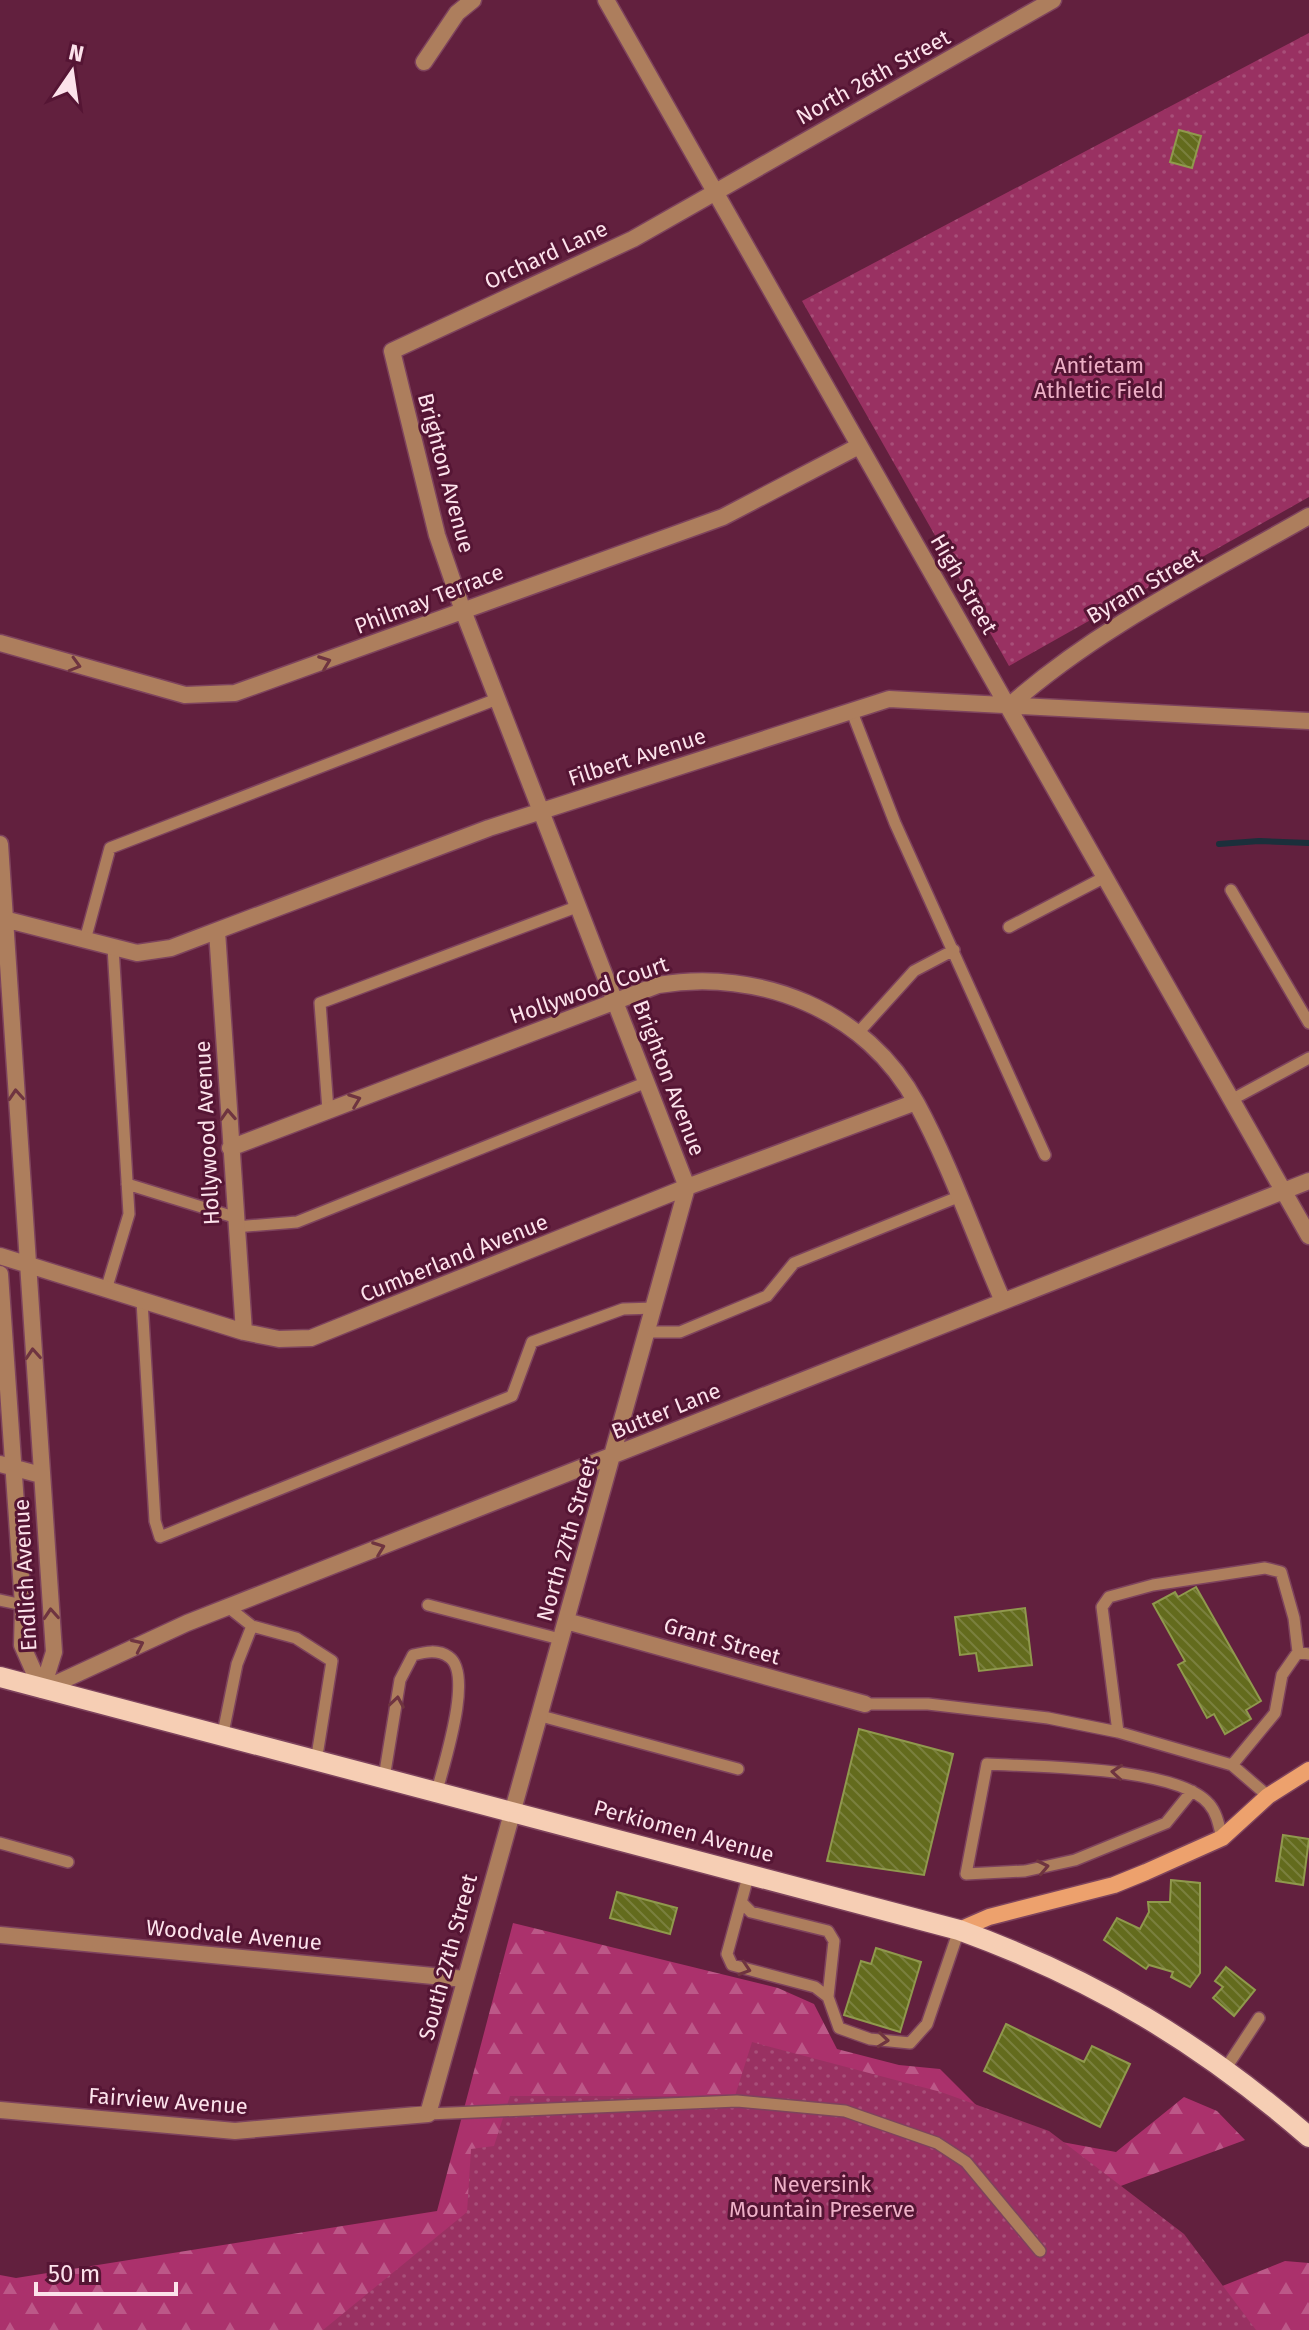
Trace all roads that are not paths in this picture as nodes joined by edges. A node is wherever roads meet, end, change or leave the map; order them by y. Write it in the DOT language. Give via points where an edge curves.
graph roads {
  1 [pos="473,0"];
  2 [pos="606,0"];
  3 [pos="1053,0"];
  4 [pos="424,62"];
  5 [pos="714,192"];
  6 [pos="392,351"];
  7 [pos="859,446"];
  8 [pos="1309,516"];
  9 [pos="462,608"];
  10 [pos="0,643"];
  11 [pos="497,699"];
  12 [pos="1009,706"];
  13 [pos="852,712"];
  14 [pos="1309,721"];
  15 [pos="541,810"];
  16 [pos="0,844"];
  17 [pos="1105,877"];
  18 [pos="1231,890"];
  19 [pos="579,906"];
  20 [pos="3,918"];
  21 [pos="1009,927"];
  22 [pos="217,931"];
  23 [pos="85,940"];
  24 [pos="113,947"];
  25 [pos="954,950"];
  26 [pos="616,1000"];
  27 [pos="1309,1023"];
  28 [pos="857,1034"];
  29 [pos="6,1039"];
  30 [pos="1309,1058"];
  31 [pos="647,1082"];
  32 [pos="1233,1099"];
  33 [pos="916,1102"];
  34 [pos="328,1110"];
  35 [pos="230,1148"];
  36 [pos="1045,1155"];
  37 [pos="1309,1181"];
  38 [pos="127,1184"];
  39 [pos="687,1187"];
  40 [pos="1285,1189"];
  41 [pos="958,1197"];
  42 [pos="234,1222"];
  43 [pos="1309,1236"];
  44 [pos="0,1256"];
  45 [pos="28,1262"];
  46 [pos="0,1274"];
  47 [pos="106,1290"];
  48 [pos="1002,1299"];
  49 [pos="142,1301"];
  50 [pos="655,1308"];
  51 [pos="244,1332"];
  52 [pos="649,1332"];
  53 [pos="614,1456"];
  54 [pos="7,1466"];
  55 [pos="41,1475"];
  56 [pos="0,1600"];
  57 [pos="23,1605"];
  58 [pos="428,1605"];
  59 [pos="228,1607"];
  60 [pos="566,1621"];
  61 [pos="252,1626"];
  62 [pos="560,1639"];
  63 [pos="1303,1653"];
  64 [pos="0,1677"];
  65 [pos="42,1690"];
  66 [pos="865,1704"];
  67 [pos="541,1716"];
  68 [pos="1118,1732"];
  69 [pos="222,1738"];
  70 [pos="316,1762"];
  71 [pos="1232,1765"];
  72 [pos="738,1769"];
  73 [pos="1309,1770"];
  74 [pos="384,1778"];
  75 [pos="437,1791"];
  76 [pos="1192,1791"];
  77 [pos="1268,1796"];
  78 [pos="511,1810"];
  79 [pos="1222,1838"];
  80 [pos="0,1843"];
  81 [pos="68,1862"];
  82 [pos="749,1872"];
  83 [pos="743,1904"];
  84 [pos="959,1930"];
  85 [pos="0,1935"];
  86 [pos="465,1979"];
  87 [pos="828,1997"];
  88 [pos="1259,2018"];
  89 [pos="1226,2068"];
  90 [pos="0,2110"];
  91 [pos="428,2114"];
  92 [pos="1309,2137"];
  93 [pos="1040,2251"];
  1 -- 4 [label="street" via="457,13"];
  2 -- 5 [label="street, High Street"];
  3 -- 5 [label="street, North 26th Street"];
  5 -- 6 [label="street, Orchard Lane" via="633,239"];
  5 -- 7 [label="street, High Street"];
  6 -- 9 [label="street, Brighton Avenue" via="437,535"];
  7 -- 9 [label="street, Philmay Terrace" via="723,517"];
  7 -- 12 [label="street, High Street"];
  8 -- 12 [label="street, Byram Street" via="1096,638"];
  10 -- 9 [label="street, Philmay Terrace, one-way" via="166,691 212,696 249,690"];
  9 -- 11 [label="street, Brighton Avenue"];
  11 -- 15 [label="street, Brighton Avenue"];
  11 -- 23 [label="lane" via="110,848"];
  12 -- 13 [label="street, Filbert Avenue" via="889,699"];
  12 -- 14 [label="street, Filbert Avenue"];
  12 -- 17 [label="street, High Street"];
  13 -- 15 [label="street, Filbert Avenue"];
  13 -- 25 [label="lane" via="895,823"];
  15 -- 19 [label="street, Brighton Avenue"];
  15 -- 22 [label="street, Filbert Avenue"];
  16 -- 20 [label="street, Endlich Avenue"];
  17 -- 21 [label="lane"];
  17 -- 32 [label="street, High Street"];
  18 -- 27 [label="lane"];
  19 -- 26 [label="street, Brighton Avenue"];
  19 -- 34 [label="lane" via="320,1003"];
  20 -- 23 [label="street, Filbert Avenue"];
  20 -- 29 [label="street, Endlich Avenue"];
  22 -- 24 [label="street, Filbert Avenue" via="151,953"];
  35 -- 22 [label="street, Hollywood Avenue, one-way"];
  23 -- 24 [label="street, Filbert Avenue"];
  24 -- 38 [label="lane"];
  25 -- 28 [label="lane" via="914,971"];
  25 -- 36 [label="lane"];
  26 -- 28 [label="street, Hollywood Court" via="682,981 730,981 795,997"];
  26 -- 31 [label="street, Brighton Avenue"];
  34 -- 26 [label="street, Hollywood Court, one-way"];
  28 -- 33 [label="street, Hollywood Court"];
  45 -- 29 [label="street, Endlich Avenue, one-way"];
  30 -- 32 [label="lane"];
  31 -- 39 [label="street, Brighton Avenue"];
  31 -- 42 [label="lane" via="297,1222"];
  32 -- 40 [label="street, High Street"];
  33 -- 39 [label="street, Cumberland Avenue"];
  33 -- 41 [label="street, Hollywood Court"];
  34 -- 35 [label="street, Hollywood Court"];
  35 -- 42 [label="street, Hollywood Avenue"];
  37 -- 40 [label="street, Butter Lane"];
  38 -- 42 [label="lane"];
  38 -- 47 [label="lane" via="129,1214"];
  39 -- 50 [label="street, North 27th Street"];
  39 -- 51 [label="street, Cumberland Avenue" via="327,1334 293,1340"];
  40 -- 43 [label="street, High Street"];
  40 -- 48 [label="street, Butter Lane"];
  41 -- 48 [label="street, Hollywood Court"];
  41 -- 52 [label="lane" via="794,1263 767,1296 680,1332"];
  42 -- 51 [label="street, Hollywood Avenue"];
  44 -- 45 [label="street, Cumberland Avenue"];
  45 -- 47 [label="street, Cumberland Avenue"];
  55 -- 45 [label="street, Endlich Avenue, one-way"];
  46 -- 54 [label="street, Endlich Avenue"];
  47 -- 49 [label="street, Cumberland Avenue"];
  48 -- 53 [label="street, Butter Lane"];
  49 -- 50 [label="lane" via="160,1537 512,1396 532,1342 623,1309"];
  49 -- 51 [label="street, Cumberland Avenue"];
  50 -- 52 [label="street, North 27th Street"];
  52 -- 53 [label="street, North 27th Street"];
  59 -- 53 [label="street, Butter Lane, one-way"];
  53 -- 60 [label="street, North 27th Street"];
  54 -- 55 [label="street"];
  54 -- 57 [label="street, Endlich Avenue"];
  65 -- 55 [label="street, Endlich Avenue, one-way" via="54,1652"];
  56 -- 57 [label="lane"];
  57 -- 65 [label="street, Endlich Avenue" via="22,1645"];
  58 -- 62 [label="lane"];
  59 -- 61 [label="lane"];
  65 -- 59 [label="street, Butter Lane, one-way"];
  60 -- 62 [label="street, North 27th Street"];
  60 -- 66 [label="street, Grant Street"];
  61 -- 69 [label="lane" via="237,1664"];
  61 -- 70 [label="lane" via="296,1638 332,1661"];
  62 -- 67 [label="street, North 27th Street"];
  63 -- 68 [label="lane" via="1281,1572 1265,1568 1109,1597 1102,1607"];
  63 -- 71 [label="lane" via="1282,1675 1275,1713"];
  64 -- 65 [label="main road, Perkiomen Avenue"];
  65 -- 69 [label="main road, Perkiomen Avenue"];
  66 -- 68 [label="lane" via="943,1705"];
  67 -- 72 [label="lane"];
  67 -- 78 [label="street, North 27th Street"];
  68 -- 71 [label="lane"];
  69 -- 70 [label="main road, Perkiomen Avenue"];
  70 -- 74 [label="main road, Perkiomen Avenue"];
  71 -- 77 [label="lane"];
  73 -- 77 [label="main road"];
  74 -- 75 [label="main road, Perkiomen Avenue"];
  74 -- 75 [label="lane, one-way" via="400,1680 413,1655 430,1651 449,1657 457,1667 458,1682 455,1723"];
  75 -- 78 [label="main road, Perkiomen Avenue"];
  76 -- 76 [label="lane, one-way" via="1128,1773 987,1764 966,1874 1025,1871 1075,1860 1166,1823"];
  76 -- 79 [label="lane" via="1216,1814"];
  77 -- 79 [label="main road"];
  78 -- 82 [label="main road, Perkiomen Avenue"];
  78 -- 86 [label="street, South 27th Street"];
  79 -- 84 [label="main road" via="1114,1885 989,1917"];
  80 -- 81 [label="lane"];
  82 -- 83 [label="lane"];
  82 -- 84 [label="main road, Perkiomen Avenue"];
  83 -- 87 [label="lane" via="751,1912 828,1931 834,1941"];
  83 -- 87 [label="lane, one-way" via="727,1954 732,1965 815,1987"];
  87 -- 84 [label="lane, one-way" via="839,2028 870,2039 910,2043 927,2024"];
  84 -- 89 [label="main road, Perkiomen Avenue" via="1111,1994"];
  85 -- 86 [label="street, Woodvale Avenue"];
  86 -- 91 [label="street, South 27th Street"];
  88 -- 89 [label="lane"];
  89 -- 92 [label="main road, Perkiomen Avenue"];
  90 -- 91 [label="street, Fairview Avenue" via="235,2131"];
  91 -- 93 [label="lane" via="737,2101 845,2111 937,2143 966,2162"];
}
